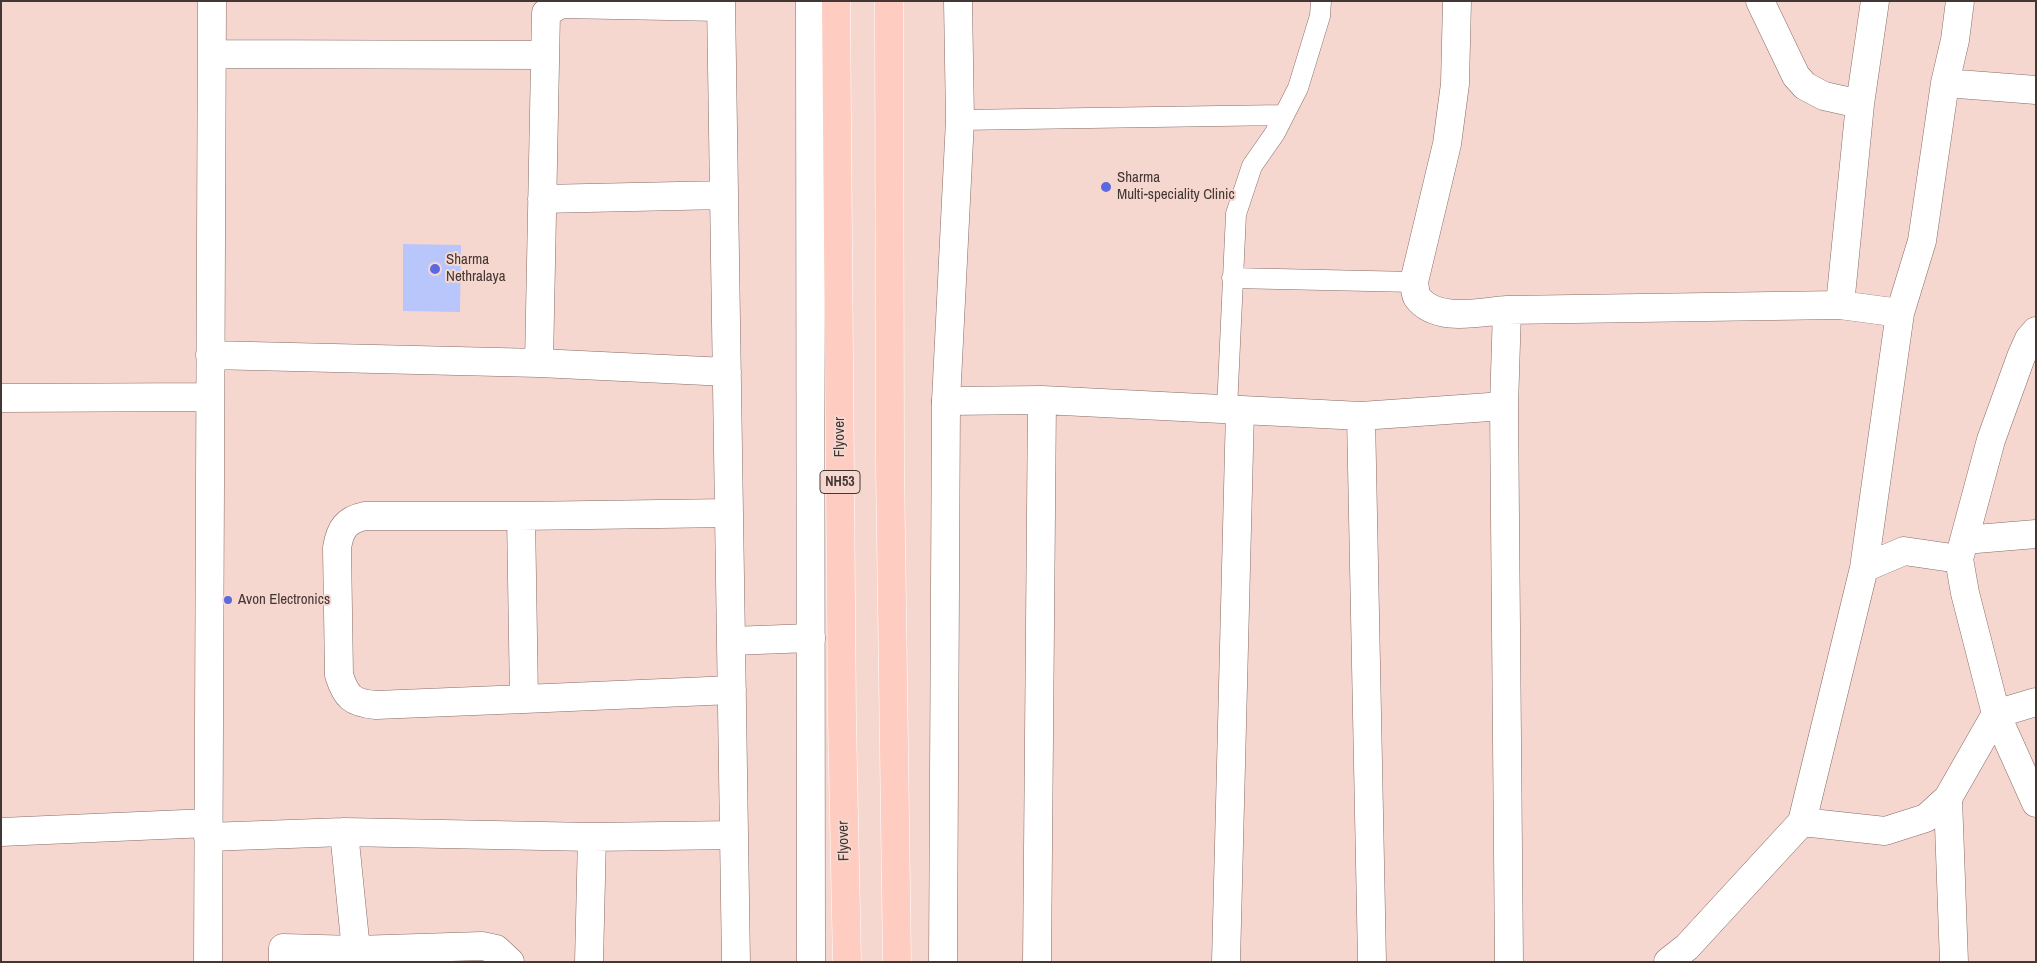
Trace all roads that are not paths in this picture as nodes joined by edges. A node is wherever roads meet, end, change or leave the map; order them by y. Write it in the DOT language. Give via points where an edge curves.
graph roads {
  1 [pos="212,1"];
  2 [pos="810,1"];
  3 [pos="836,1"];
  4 [pos="889,1"];
  5 [pos="958,1"];
  6 [pos="1321,1"];
  7 [pos="1457,1"];
  8 [pos="1760,1"];
  9 [pos="1875,1"];
  10 [pos="1960,1"];
  11 [pos="721,4"];
  12 [pos="212,54"];
  13 [pos="544,55"];
  14 [pos="1946,83"];
  15 [pos="2036,90"];
  16 [pos="1860,104"];
  17 [pos="1284,115"];
  18 [pos="960,120"];
  19 [pos="724,195"];
  20 [pos="542,199"];
  21 [pos="1232,278"];
  22 [pos="1414,282"];
  23 [pos="1840,305"];
  24 [pos="1506,310"];
  25 [pos="1900,313"];
  26 [pos="2036,331"];
  27 [pos="210,355"];
  28 [pos="539,363"];
  29 [pos="727,372"];
  30 [pos="210,397"];
  31 [pos="1,398"];
  32 [pos="1042,400"];
  33 [pos="946,401"];
  34 [pos="1504,406"];
  35 [pos="1233,410"];
  36 [pos="1361,416"];
  37 [pos="729,513"];
  38 [pos="521,516"];
  39 [pos="2036,534"];
  40 [pos="1962,550"];
  41 [pos="1864,568"];
  42 [pos="811,638"];
  43 [pos="731,641"];
  44 [pos="732,690"];
  45 [pos="524,699"];
  46 [pos="2036,702"];
  47 [pos="1996,714"];
  48 [pos="1948,798"];
  49 [pos="2036,803"];
  50 [pos="1802,822"];
  51 [pos="208,830"];
  52 [pos="1,832"];
  53 [pos="344,832"];
  54 [pos="734,835"];
  55 [pos="592,837"];
  56 [pos="356,950"];
  57 [pos="208,962"];
  58 [pos="283,962"];
  59 [pos="510,962"];
  60 [pos="589,962"];
  61 [pos="736,962"];
  62 [pos="811,962"];
  63 [pos="847,962"];
  64 [pos="897,962"];
  65 [pos="943,962"];
  66 [pos="1037,962"];
  67 [pos="1226,962"];
  68 [pos="1372,962"];
  69 [pos="1509,962"];
  70 [pos="1668,962"];
  71 [pos="1954,962"];
  1 -- 12 [label="street"];
  2 -- 42 [label="street"];
  3 -- 63 [label="highway, Flyover / NH53"];
  4 -- 64 [label="highway" via="890,465"];
  5 -- 18 [label="street"];
  6 -- 17 [label="lane" via="1320,16 1298,88"];
  7 -- 22 [label="street" via="1455,84 1447,144"];
  8 -- 16 [label="street" via="1796,76 1805,86 1824,96"];
  9 -- 16 [label="street"];
  10 -- 14 [label="street"];
  11 -- 13 [label="street" via="561,4 546,13"];
  11 -- 19 [label="street"];
  12 -- 13 [label="street"];
  12 -- 27 [label="street"];
  13 -- 20 [label="street"];
  14 -- 15 [label="street"];
  14 -- 25 [label="street" via="1922,241"];
  16 -- 23 [label="street"];
  17 -- 18 [label="lane"];
  17 -- 21 [label="lane" via="1252,166 1236,214"];
  18 -- 33 [label="street"];
  19 -- 20 [label="street"];
  19 -- 29 [label="street"];
  20 -- 28 [label="street"];
  21 -- 22 [label="lane"];
  21 -- 35 [label="lane"];
  22 -- 24 [label="street" via="1416,296 1433,311 1463,314"];
  23 -- 24 [label="street"];
  23 -- 25 [label="street"];
  24 -- 34 [label="street"];
  25 -- 41 [label="street"];
  26 -- 40 [label="street" via="2021,357 1991,440"];
  27 -- 28 [label="street"];
  27 -- 30 [label="street"];
  28 -- 29 [label="street"];
  29 -- 37 [label="street"];
  30 -- 31 [label="street"];
  30 -- 51 [label="street"];
  32 -- 33 [label="street"];
  32 -- 35 [label="street"];
  32 -- 66 [label="street"];
  33 -- 65 [label="street"];
  34 -- 36 [label="street"];
  34 -- 69 [label="street"];
  35 -- 36 [label="street"];
  35 -- 67 [label="street"];
  36 -- 68 [label="street"];
  37 -- 38 [label="street"];
  37 -- 43 [label="street"];
  38 -- 45 [label="street"];
  38 -- 45 [label="street" via="365,516 346,523 337,548 339,675 344,691 353,700 365,704"];
  39 -- 40 [label="street"];
  40 -- 41 [label="street" via="1904,551"];
  40 -- 47 [label="street" via="1965,593"];
  41 -- 50 [label="street"];
  42 -- 43 [label="street"];
  42 -- 62 [label="street"];
  43 -- 44 [label="street"];
  44 -- 45 [label="street"];
  44 -- 54 [label="street"];
  46 -- 47 [label="street"];
  47 -- 48 [label="street"];
  47 -- 49 [label="street"];
  48 -- 50 [label="street" via="1926,818 1886,831"];
  48 -- 71 [label="street"];
  50 -- 70 [label="street" via="1687,947"];
  51 -- 52 [label="street"];
  51 -- 53 [label="street"];
  51 -- 57 [label="street"];
  53 -- 55 [label="street"];
  53 -- 56 [label="street"];
  54 -- 55 [label="street"];
  54 -- 61 [label="street"];
  55 -- 60 [label="street"];
  56 -- 58 [label="street" via="283,948"];
  56 -- 59 [label="street" via="482,946 496,949"];
}
